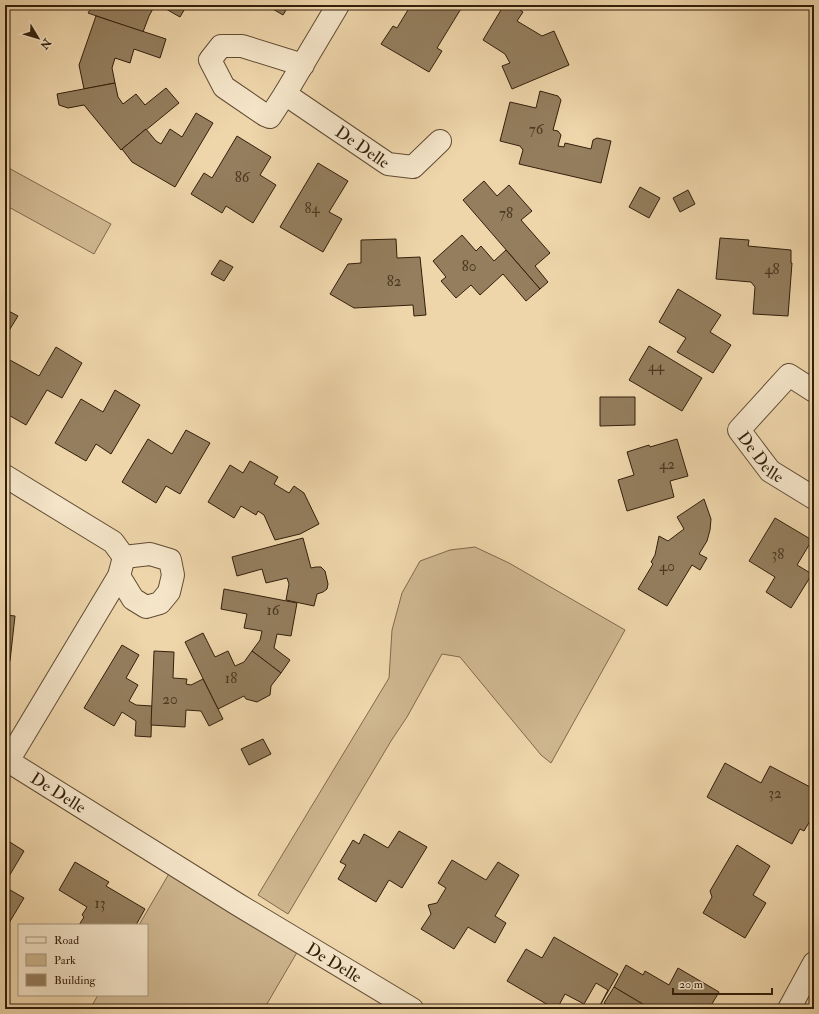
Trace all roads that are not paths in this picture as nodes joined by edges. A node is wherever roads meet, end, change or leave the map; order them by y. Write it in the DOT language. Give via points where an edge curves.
graph roads {
  1 [pos="338,5"];
  2 [pos="303,65"];
  3 [pos="286,94"];
  4 [pos="440,141"];
  5 [pos="814,391"];
  6 [pos="5,476"];
  7 [pos="814,498"];
  8 [pos="814,963"];
  9 [pos="412,1009"];
  10 [pos="789,1009"];
  1 -- 2 [label="street"];
  2 -- 3 [label="street"];
  2 -- 3 [label="street" via="242,46 221,46 210,60 224,87 265,115 270,117"];
  3 -- 4 [label="street, De Delle" via="388,164 413,167"];
  5 -- 7 [label="street, De Delle" via="789,375 739,430 770,471"];
  6 -- 9 [label="street, De Delle" via="113,542 121,566 8,761 237,904"];
  8 -- 10 [label="street"];
}
